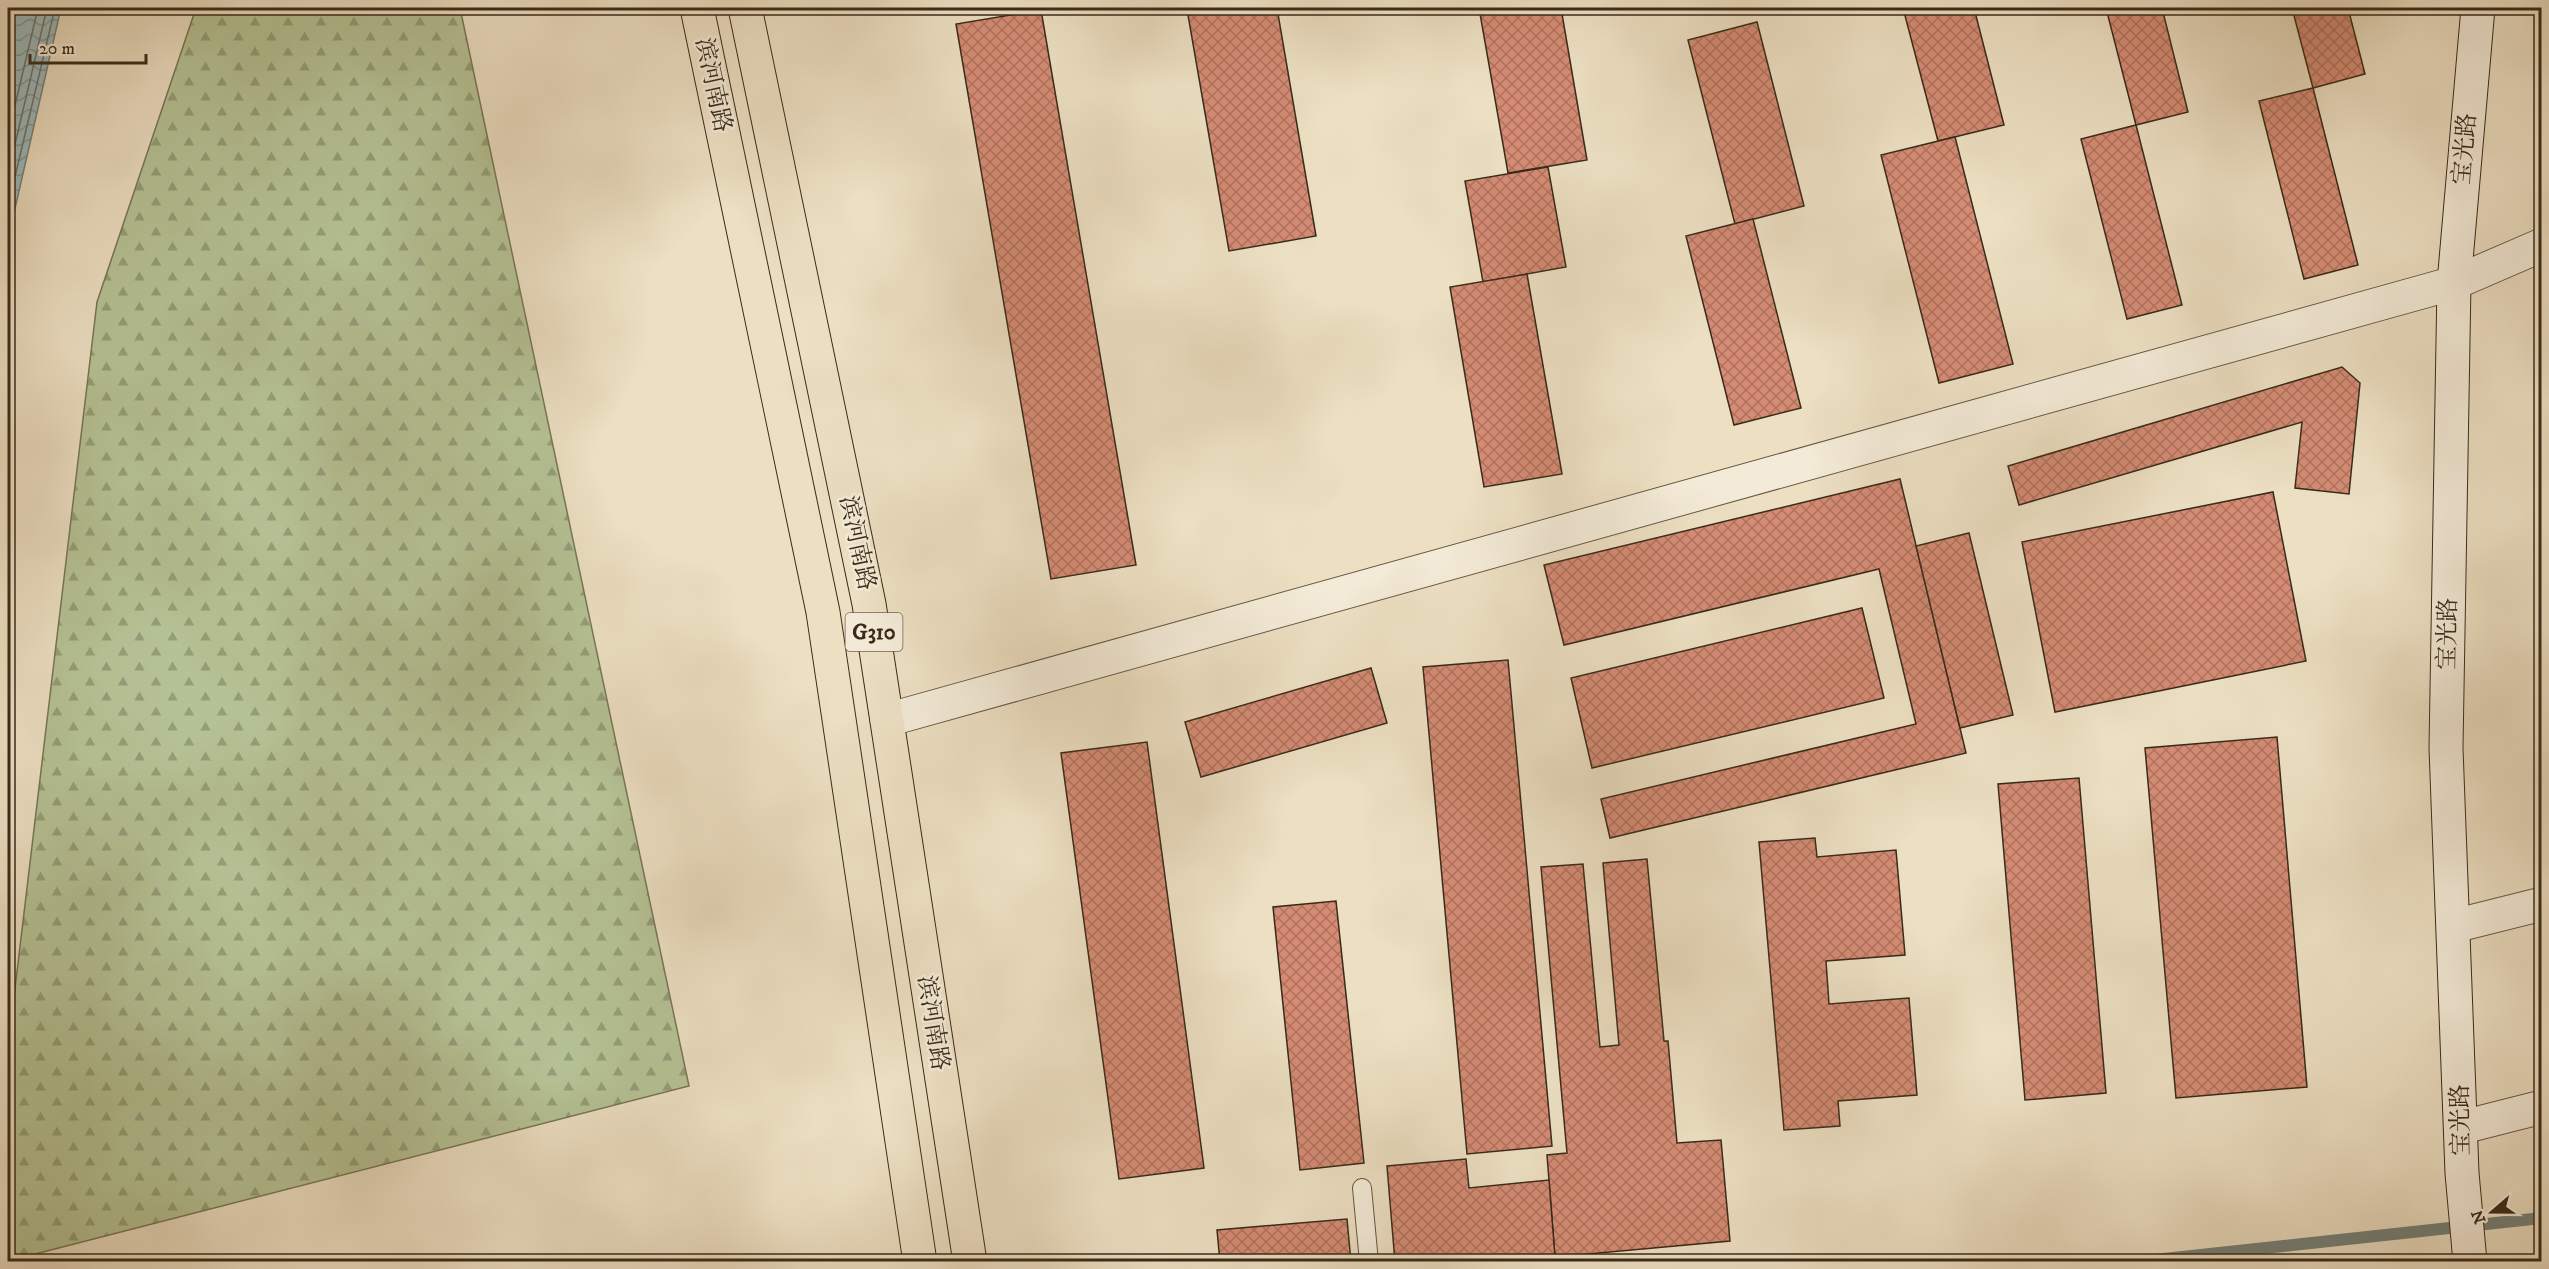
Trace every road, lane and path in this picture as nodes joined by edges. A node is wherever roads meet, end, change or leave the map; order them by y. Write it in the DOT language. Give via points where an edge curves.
graph roads {
  1 [pos="697,8"];
  2 [pos="745,8"];
  3 [pos="2478,8"];
  4 [pos="2541,245"];
  5 [pos="2454,283"];
  6 [pos="887,720"];
  7 [pos="2541,904"];
  8 [pos="2454,926"];
  9 [pos="2541,1107"];
  10 [pos="2463,1127"];
  11 [pos="1362,1188"];
  12 [pos="920,1262"];
  13 [pos="970,1262"];
  14 [pos="1369,1262"];
  15 [pos="2470,1262"];
  1 -- 12 [label="highway, 滨河南路 / G310" via="823,612"];
  2 -- 6 [label="highway, 滨河南路 / G310" via="869,604"];
  3 -- 5 [label="street, 宝光路"];
  4 -- 5 [label="street"];
  5 -- 6 [label="street"];
  5 -- 8 [label="street, 宝光路" via="2446,748"];
  6 -- 13 [label="highway, 滨河南路 / G310"];
  7 -- 8 [label="street"];
  8 -- 10 [label="street, 宝光路"];
  9 -- 10 [label="street"];
  10 -- 15 [label="street, 宝光路" via="2462,1173"];
  11 -- 14 [label="lane"];
}
